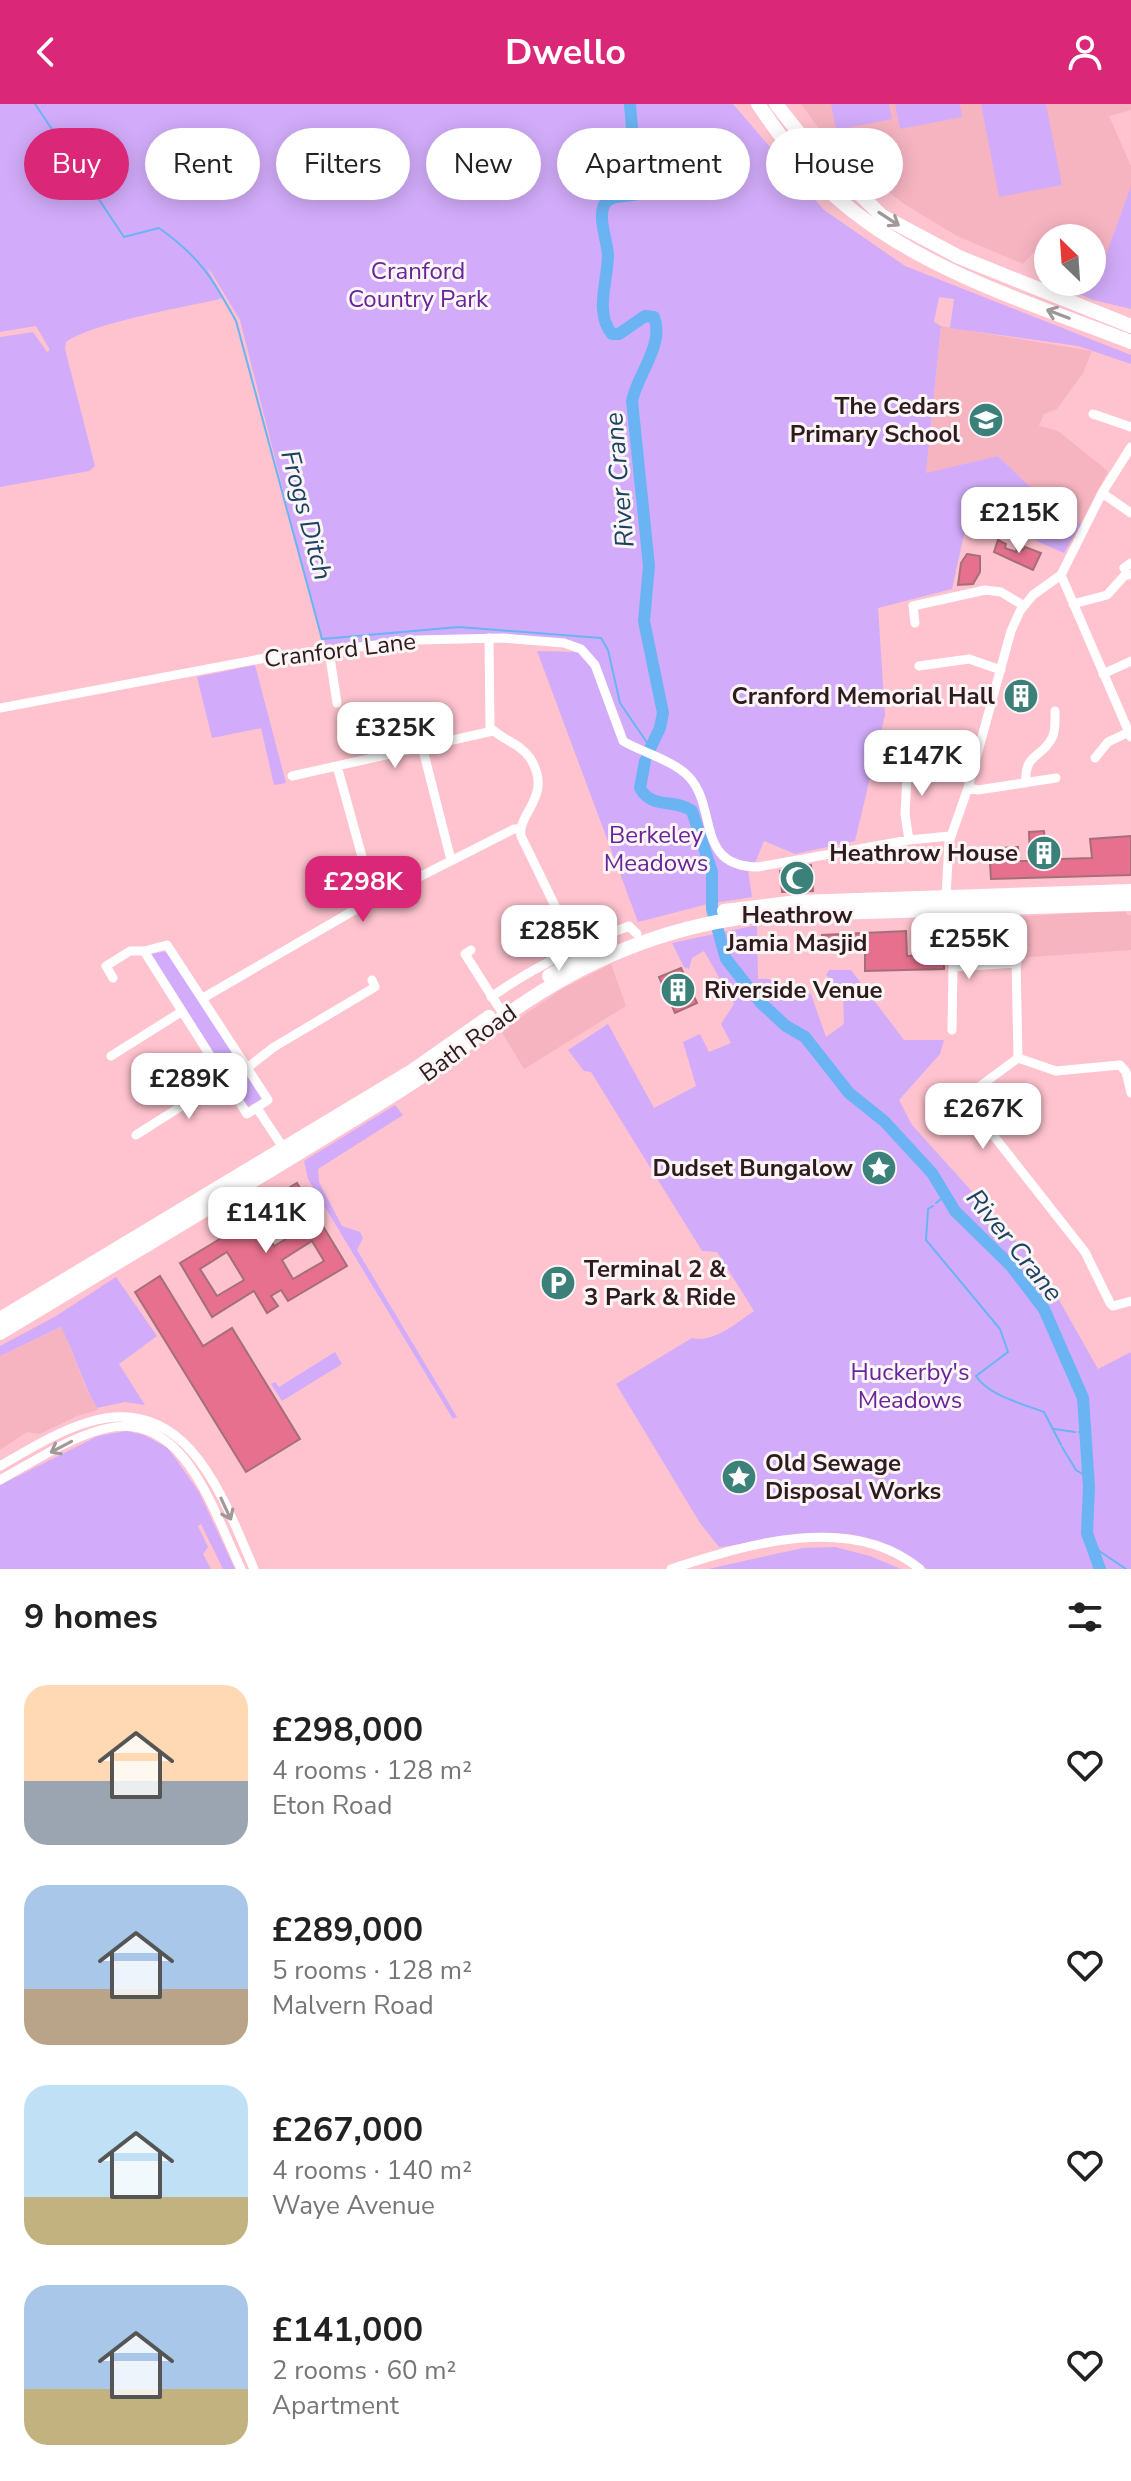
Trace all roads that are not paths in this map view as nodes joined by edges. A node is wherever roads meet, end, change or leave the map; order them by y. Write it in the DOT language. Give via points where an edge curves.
graph roads {
  1 [pos="758,104"];
  2 [pos="776,104"];
  3 [pos="1131,326"];
  4 [pos="1131,342"];
  5 [pos="1093,414"];
  6 [pos="1131,427"];
  7 [pos="1131,447"];
  8 [pos="1102,493"];
  9 [pos="1131,513"];
  10 [pos="1131,563"];
  11 [pos="1061,575"];
  12 [pos="1128,575"];
  13 [pos="1073,604"];
  14 [pos="1024,606"];
  15 [pos="915,623"];
  16 [pos="489,638"];
  17 [pos="329,651"];
  18 [pos="1131,661"];
  19 [pos="919,666"];
  20 [pos="1001,670"];
  21 [pos="1103,674"];
  22 [pos="337,703"];
  23 [pos="0,708"];
  24 [pos="1055,711"];
  25 [pos="493,731"];
  26 [pos="1130,735"];
  27 [pos="422,746"];
  28 [pos="908,758"];
  29 [pos="1095,758"];
  30 [pos="337,766"];
  31 [pos="292,776"];
  32 [pos="1056,778"];
  33 [pos="1026,783"];
  34 [pos="968,788"];
  35 [pos="520,829"];
  36 [pos="950,836"];
  37 [pos="909,840"];
  38 [pos="451,860"];
  39 [pos="1131,891"];
  40 [pos="946,897"];
  41 [pos="374,900"];
  42 [pos="1019,900"];
  43 [pos="1131,904"];
  44 [pos="733,914"];
  45 [pos="708,918"];
  46 [pos="637,934"];
  47 [pos="575,947"];
  48 [pos="144,951"];
  49 [pos="465,954"];
  50 [pos="1017,963"];
  51 [pos="113,978"];
  52 [pos="372,980"];
  53 [pos="491,997"];
  54 [pos="203,998"];
  55 [pos="181,1012"];
  56 [pos="502,1013"];
  57 [pos="952,1030"];
  58 [pos="111,1056"];
  59 [pos="1018,1058"];
  60 [pos="247,1068"];
  61 [pos="224,1079"];
  62 [pos="1131,1093"];
  63 [pos="257,1108"];
  64 [pos="136,1135"];
  65 [pos="288,1154"];
  66 [pos="1131,1301"];
  67 [pos="0,1319"];
  68 [pos="0,1333"];
  69 [pos="0,1466"];
  70 [pos="0,1480"];
  71 [pos="241,1569"];
  72 [pos="254,1569"];
  73 [pos="671,1569"];
  74 [pos="920,1569"];
  4 -- 1 [label="highway, one-way" via="954,273 884,234 803,164"];
  2 -- 3 [label="highway, one-way" via="806,142 882,216 959,257"];
  5 -- 6 [label="street"];
  7 -- 8 [label="street"];
  8 -- 9 [label="street"];
  8 -- 11 [label="street"];
  10 -- 12 [label="street" via="1125,566"];
  11 -- 13 [label="street"];
  11 -- 14 [label="street"];
  12 -- 13 [label="street" via="1107,595"];
  13 -- 21 [label="street"];
  14 -- 15 [label="street" via="1001,592 961,594 913,606"];
  14 -- 20 [label="street"];
  16 -- 17 [label="street, Cranford Lane"];
  16 -- 25 [label="street"];
  16 -- 37 [label="street, Cranford Lane" via="581,649 595,665 623,741 691,779 714,843 733,864 758,867"];
  17 -- 22 [label="street"];
  17 -- 23 [label="street, Cranford Lane" via="216,666"];
  18 -- 21 [label="street"];
  19 -- 20 [label="street" via="969,659"];
  20 -- 34 [label="street"];
  21 -- 26 [label="street"];
  24 -- 33 [label="street" via="1053,736 1028,763"];
  25 -- 27 [label="street"];
  25 -- 35 [label="street" via="518,744 536,770 537,791"];
  26 -- 29 [label="street" via="1108,742"];
  27 -- 30 [label="street"];
  27 -- 38 [label="street"];
  28 -- 37 [label="street"];
  30 -- 31 [label="street"];
  30 -- 41 [label="street"];
  32 -- 33 [label="street"];
  33 -- 34 [label="street"];
  34 -- 36 [label="street"];
  35 -- 38 [label="street"];
  35 -- 47 [label="street"];
  36 -- 37 [label="street"];
  36 -- 40 [label="street"];
  38 -- 41 [label="street"];
  39 -- 42 [label="highway, Bath Road"];
  40 -- 42 [label="highway, Bath Road"];
  40 -- 44 [label="highway, Bath Road" via="785,903"];
  41 -- 54 [label="street"];
  42 -- 43 [label="highway, Bath Road"];
  42 -- 44 [label="highway, Bath Road"];
  42 -- 50 [label="street"];
  44 -- 45 [label="highway, Bath Road"];
  45 -- 46 [label="highway, Bath Road"];
  45 -- 56 [label="highway, Bath Road" via="611,954"];
  46 -- 47 [label="street" via="629,926"];
  46 -- 56 [label="highway, Bath Road" via="568,965"];
  47 -- 53 [label="street" via="535,966"];
  48 -- 51 [label="street" via="130,951 104,964"];
  48 -- 54 [label="street" via="167,945"];
  48 -- 55 [label="street"];
  49 -- 53 [label="street"];
  50 -- 57 [label="street" via="953,967"];
  50 -- 59 [label="street"];
  52 -- 60 [label="street" via="375,987"];
  53 -- 56 [label="street"];
  54 -- 60 [label="street"];
  55 -- 58 [label="street"];
  55 -- 61 [label="street"];
  56 -- 65 [label="highway, Bath Road" via="451,1058"];
  59 -- 62 [label="street" via="1056,1071 1120,1065"];
  59 -- 66 [label="street" via="967,1093 966,1102 1085,1252 1113,1306"];
  60 -- 63 [label="street" via="268,1100"];
  61 -- 63 [label="street" via="247,1114"];
  61 -- 64 [label="street"];
  63 -- 65 [label="street"];
  65 -- 67 [label="highway, Bath Road"];
  65 -- 68 [label="highway, Bath Road"];
  69 -- 72 [label="street, one-way" via="85,1423 125,1417 155,1423 181,1439 203,1465"];
  71 -- 70 [label="street, one-way" via="188,1462 150,1431 125,1426 97,1431"];
  73 -- 74 [label="street" via="765,1545 832,1537 878,1544"];
}
